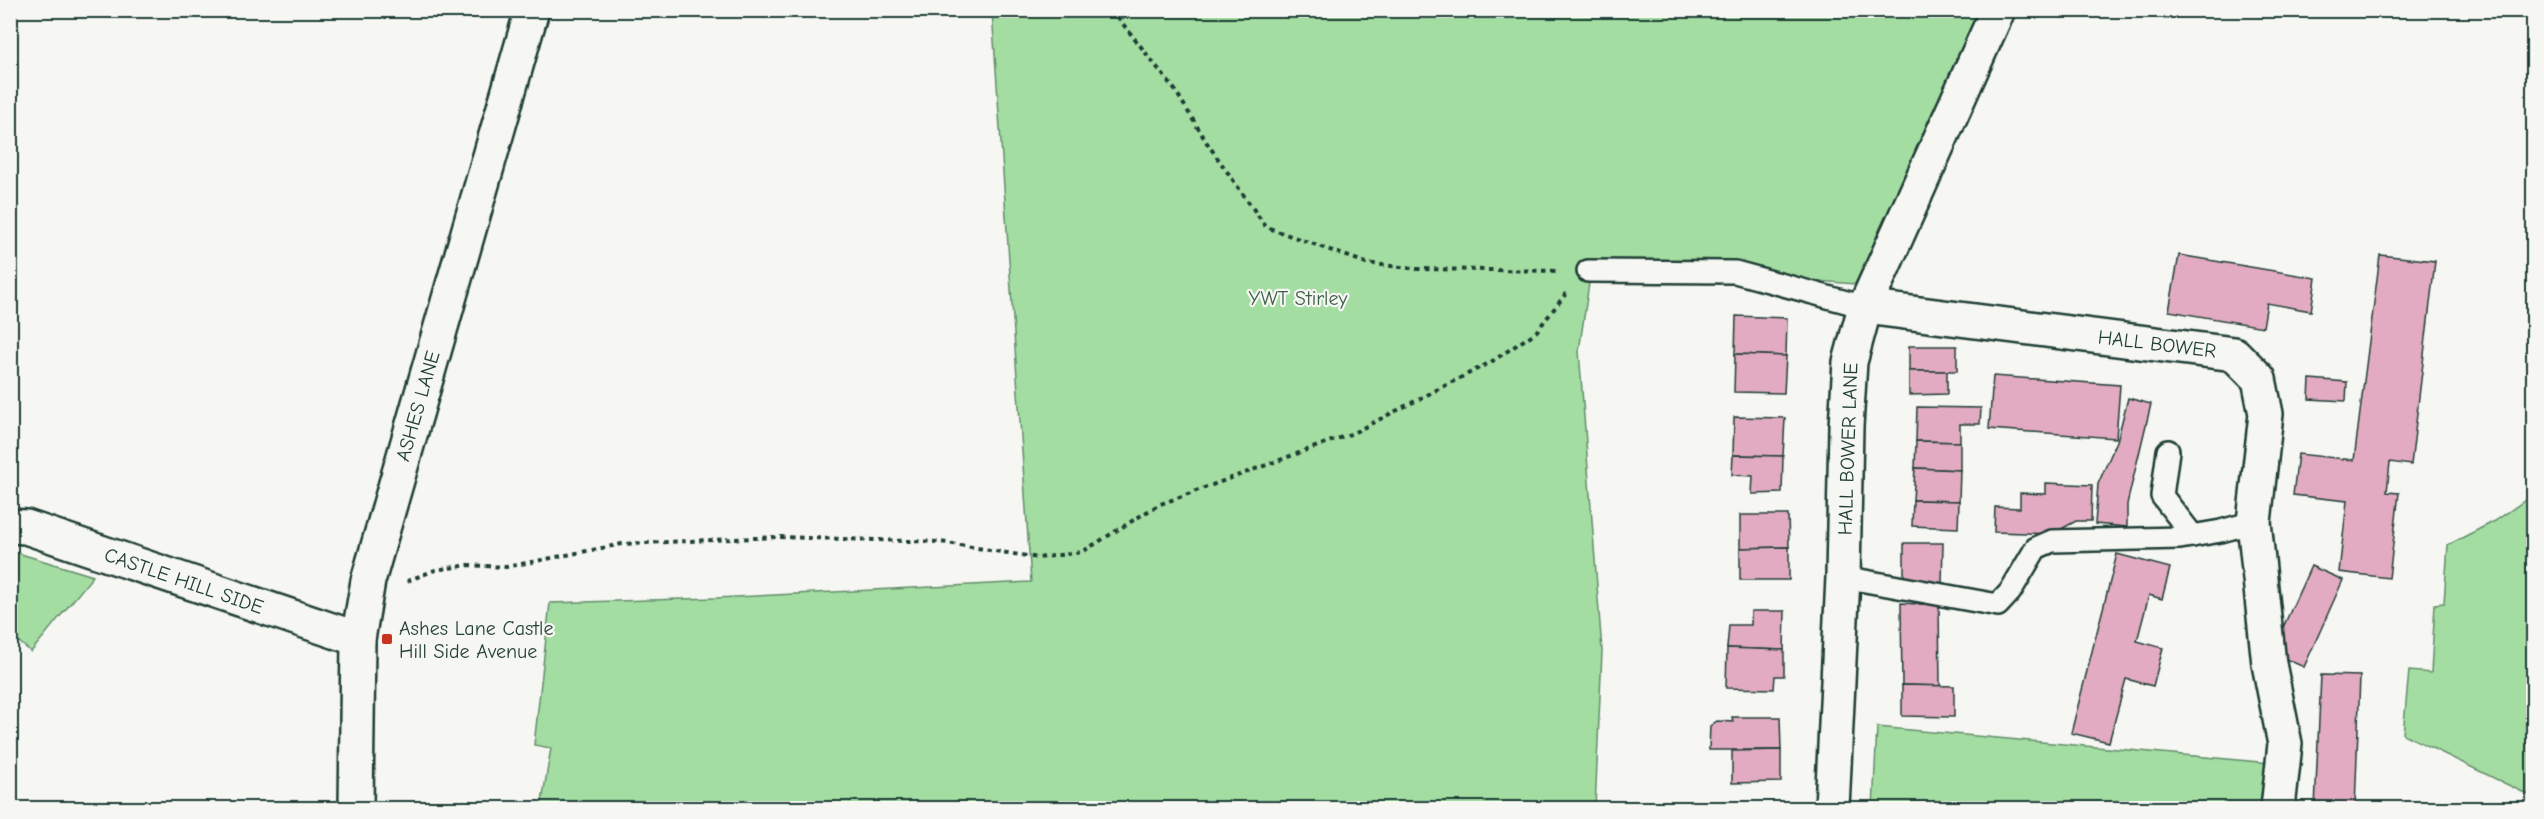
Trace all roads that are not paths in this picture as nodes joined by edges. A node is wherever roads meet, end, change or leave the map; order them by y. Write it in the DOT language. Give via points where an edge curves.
graph roads {
  1 [pos="532,10"];
  2 [pos="1998,10"];
  3 [pos="1588,271"];
  4 [pos="1865,307"];
  5 [pos="2168,451"];
  6 [pos="2254,522"];
  7 [pos="10,526"];
  8 [pos="2193,536"];
  9 [pos="1843,578"];
  10 [pos="358,639"];
  11 [pos="356,808"];
  12 [pos="1833,808"];
  13 [pos="2278,808"];
  1 -- 10 [label="street, ASHES LANE" via="368,581"];
  2 -- 4 [label="street, HALL BOWER LANE"];
  3 -- 4 [label="lane" via="1735,272"];
  4 -- 6 [label="street, HALL BOWER" via="2234,354 2259,379 2266,414"];
  4 -- 9 [label="street, HALL BOWER LANE" via="1850,362"];
  5 -- 8 [label="lane" via="2162,496"];
  6 -- 8 [label="lane"];
  6 -- 13 [label="street, HALL BOWER" via="2269,664 2285,744"];
  7 -- 10 [label="street, CASTLE HILL SIDE" via="26,527"];
  8 -- 9 [label="lane" via="2052,541 2036,548 1998,605"];
  9 -- 12 [label="street, HALL BOWER LANE"];
  10 -- 11 [label="street, ASHES LANE"];
}
